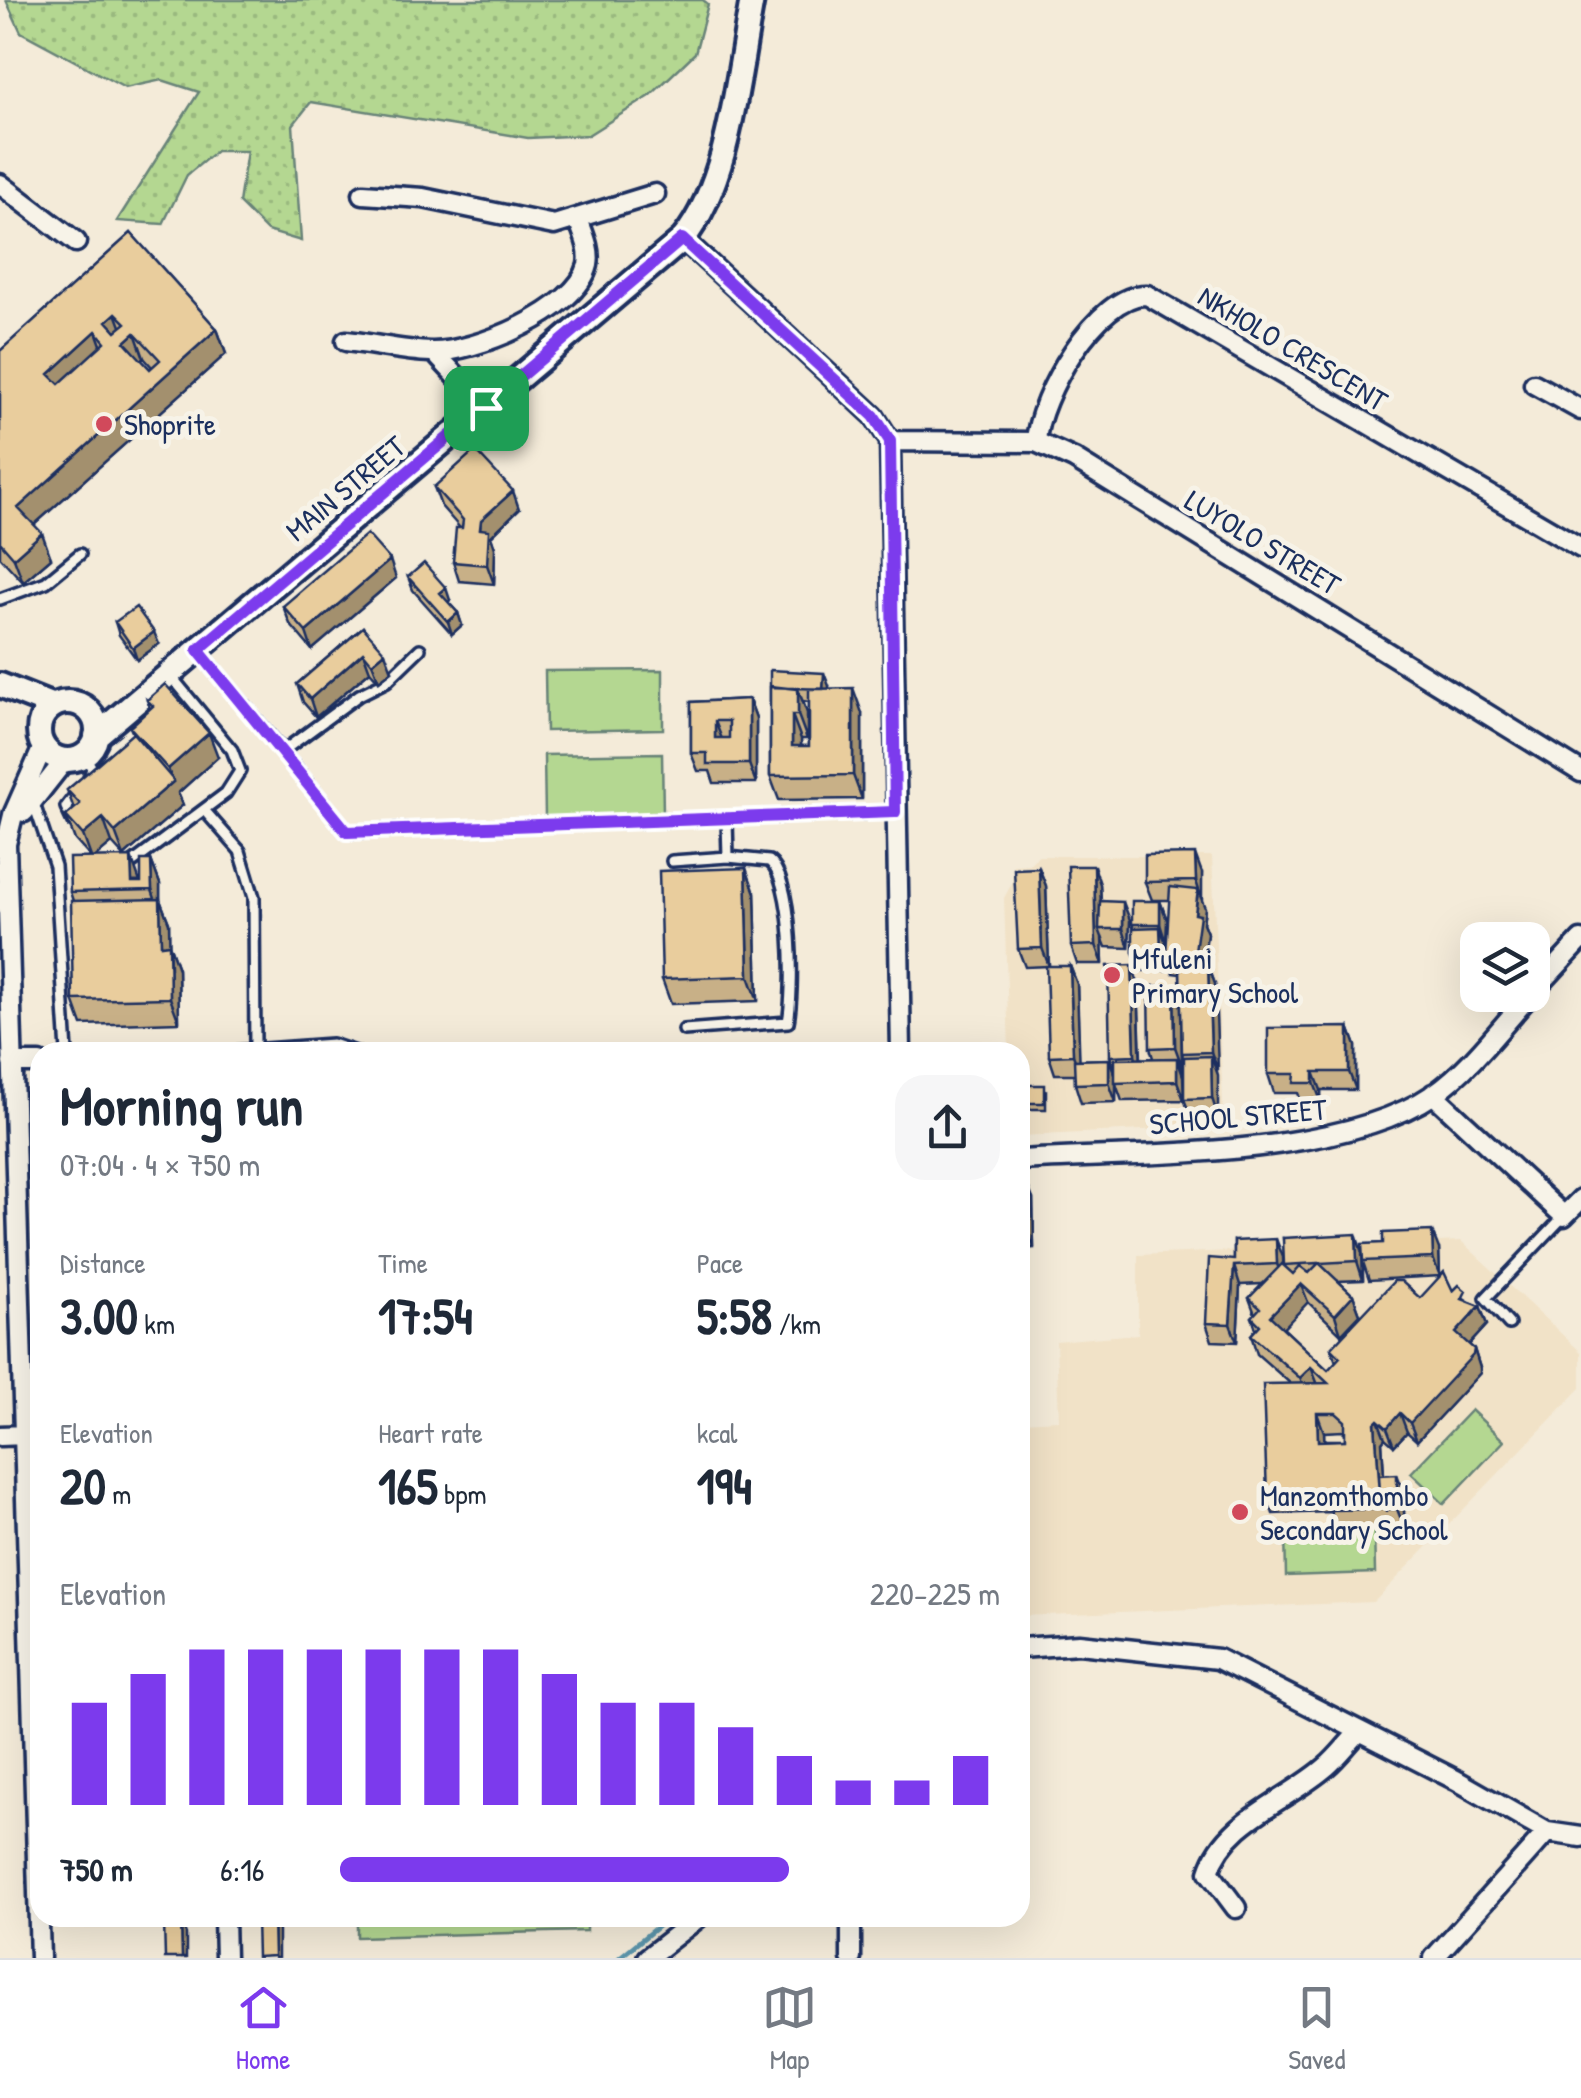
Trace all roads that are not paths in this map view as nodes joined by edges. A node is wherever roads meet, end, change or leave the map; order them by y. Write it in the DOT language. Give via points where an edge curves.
graph roads {
  1 [pos="752,0"];
  2 [pos="0,184"];
  3 [pos="364,194"];
  4 [pos="656,194"];
  5 [pos="578,219"];
  6 [pos="682,239"];
  7 [pos="76,242"];
  8 [pos="346,341"];
  9 [pos="434,352"];
  10 [pos="1534,384"];
  11 [pos="486,408"];
  12 [pos="1581,410"];
  13 [pos="890,441"];
  14 [pos="1036,442"];
  15 [pos="1581,548"];
  16 [pos="80,554"];
  17 [pos="0,599"];
  18 [pos="420,649"];
  19 [pos="198,650"];
  20 [pos="169,674"];
  21 [pos="5,689"];
  22 [pos="134,702"];
  23 [pos="53,706"];
  24 [pos="88,711"];
  25 [pos="41,740"];
  26 [pos="82,750"];
  27 [pos="281,750"];
  28 [pos="1581,772"];
  29 [pos="33,800"];
  30 [pos="204,810"];
  31 [pos="895,812"];
  32 [pos="726,820"];
  33 [pos="80,830"];
  34 [pos="8,832"];
  35 [pos="728,858"];
  36 [pos="672,861"];
  37 [pos="111,866"];
  38 [pos="1581,940"];
  39 [pos="1550,973"];
  40 [pos="1514,1012"];
  41 [pos="684,1030"];
  42 [pos="67,1042"];
  43 [pos="255,1042"];
  44 [pos="901,1042"];
  45 [pos="30,1063"];
  46 [pos="12,1064"];
  47 [pos="1433,1094"];
  48 [pos="1030,1159"];
  49 [pos="1581,1199"];
  50 [pos="1564,1216"];
  51 [pos="0,1248"];
  52 [pos="20,1248"];
  53 [pos="1509,1324"];
  54 [pos="26,1435"];
  55 [pos="0,1436"];
  56 [pos="30,1524"];
  57 [pos="1030,1647"];
  58 [pos="1359,1732"];
  59 [pos="1546,1832"];
  60 [pos="1581,1837"];
  61 [pos="1236,1908"];
  62 [pos="40,1927"];
  63 [pos="224,1927"];
  64 [pos="687,1927"];
  65 [pos="851,1927"];
  66 [pos="40,1958"];
  67 [pos="224,1958"];
  68 [pos="647,1958"];
  69 [pos="851,1958"];
  70 [pos="1434,1958"];
  1 -- 6 [label="street, MAIN STREET" via="712,184 700,217"];
  2 -- 7 [label="street"];
  3 -- 5 [label="street" via="423,198 540,224"];
  4 -- 5 [label="street"];
  5 -- 9 [label="street" via="588,266 543,315 516,332"];
  6 -- 11 [label="street, MAIN STREET"];
  6 -- 13 [label="street" via="874,416"];
  8 -- 9 [label="street"];
  9 -- 11 [label="street"];
  10 -- 12 [label="street"];
  11 -- 19 [label="street, MAIN STREET"];
  13 -- 14 [label="street, LUYOLO STREET"];
  13 -- 31 [label="street"];
  14 -- 15 [label="street, NKHOLO CRESCENT" via="1041,412 1090,330 1127,296 1147,295"];
  14 -- 28 [label="street, LUYOLO STREET" via="1210,540"];
  16 -- 17 [label="lane" via="34,589"];
  18 -- 27 [label="lane" via="387,681"];
  19 -- 20 [label="street, MAIN STREET"];
  19 -- 27 [label="lane"];
  20 -- 22 [label="street, MAIN STREET"];
  20 -- 30 [label="lane" via="240,762 234,783"];
  21 -- 23 [label="street, MAIN STREET"];
  21 -- 25 [label="street"];
  22 -- 24 [label="street, MAIN STREET"];
  22 -- 26 [label="street, MAIN STREET"];
  23 -- 24 [label="street, MAIN STREET" via="70,703"];
  23 -- 25 [label="street"];
  24 -- 26 [label="street"];
  25 -- 26 [label="street"];
  25 -- 34 [label="street"];
  26 -- 29 [label="street"];
  26 -- 33 [label="lane" via="90,776 65,813"];
  27 -- 32 [label="lane" via="347,832"];
  29 -- 34 [label="street"];
  29 -- 42 [label="lane" via="55,866"];
  30 -- 37 [label="lane" via="128,866"];
  30 -- 43 [label="lane" via="240,851 254,897"];
  31 -- 32 [label="lane"];
  31 -- 44 [label="street"];
  32 -- 35 [label="lane"];
  34 -- 46 [label="street"];
  35 -- 36 [label="lane"];
  35 -- 41 [label="lane" via="768,861 784,880 790,1020"];
  38 -- 39 [label="street, SCHOOL STREET"];
  40 -- 47 [label="street, SCHOOL STREET"];
  45 -- 46 [label="street"];
  46 -- 52 [label="street"];
  47 -- 48 [label="street, SCHOOL STREET" via="1366,1127 1325,1137"];
  47 -- 50 [label="street"];
  49 -- 50 [label="street"];
  50 -- 53 [label="lane" via="1486,1300"];
  51 -- 52 [label="street"];
  52 -- 54 [label="street"];
  54 -- 55 [label="street"];
  54 -- 56 [label="street"];
  57 -- 58 [label="street" via="1079,1644 1218,1660"];
  58 -- 59 [label="street"];
  58 -- 61 [label="street" via="1326,1768 1214,1854 1208,1872"];
  59 -- 60 [label="street"];
  59 -- 70 [label="street"];
  62 -- 66 [label="street"];
  63 -- 67 [label="street"];
  64 -- 68 [label="street"];
  65 -- 69 [label="street"];
}
